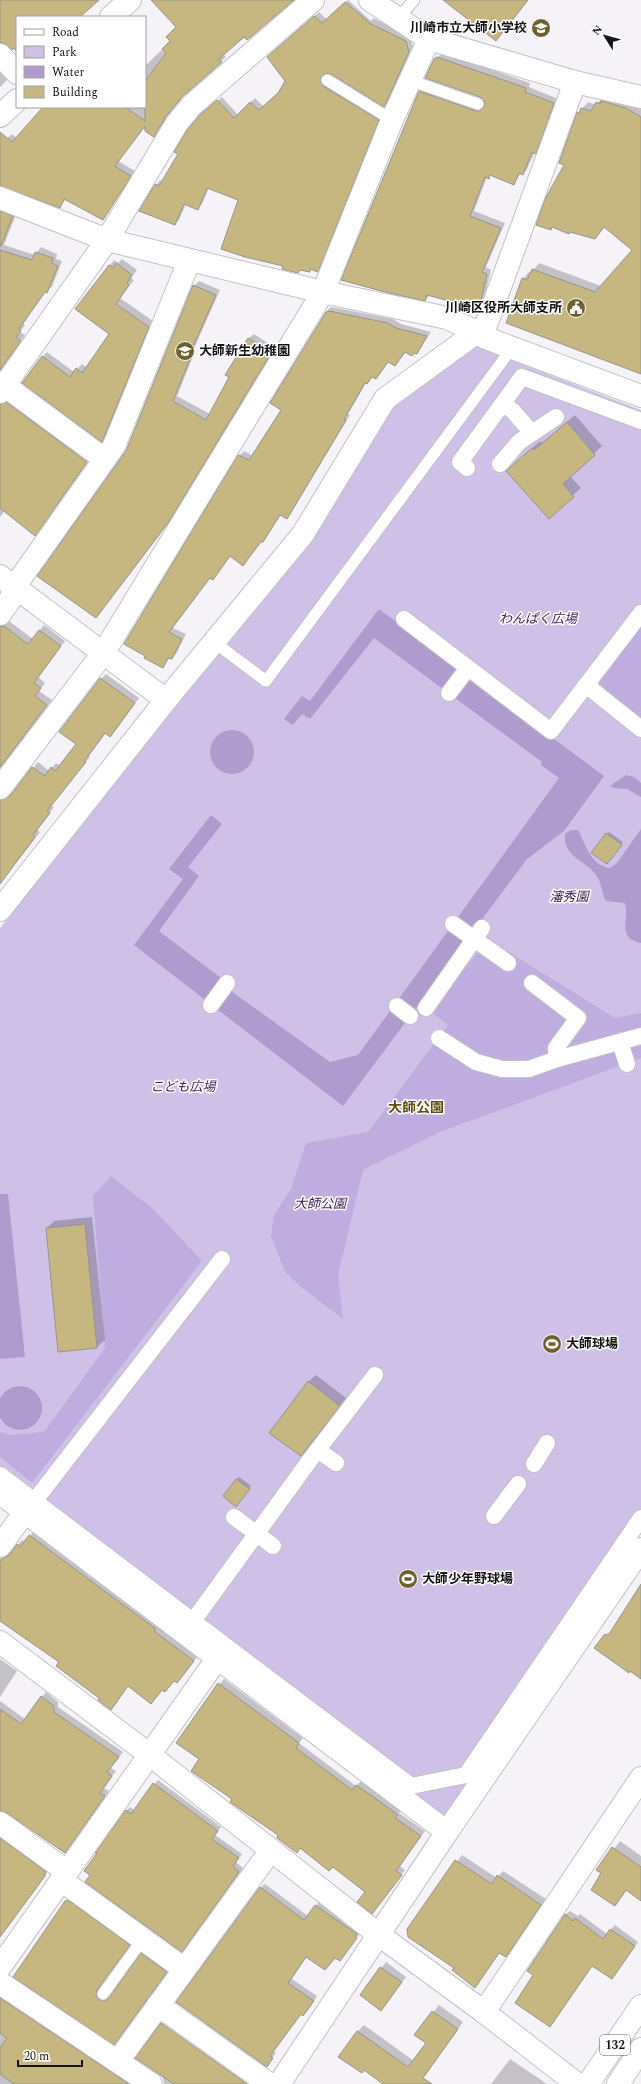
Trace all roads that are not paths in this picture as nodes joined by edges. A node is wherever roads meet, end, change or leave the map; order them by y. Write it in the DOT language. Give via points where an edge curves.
graph roads {
  1 [pos="130,0"];
  2 [pos="313,0"];
  3 [pos="370,0"];
  4 [pos="414,0"];
  5 [pos="112,16"];
  6 [pos="397,20"];
  7 [pos="428,39"];
  8 [pos="0,55"];
  9 [pos="16,72"];
  10 [pos="327,80"];
  11 [pos="409,80"];
  12 [pos="575,82"];
  13 [pos="641,97"];
  14 [pos="16,101"];
  15 [pos="478,104"];
  16 [pos="0,116"];
  17 [pos="392,120"];
  18 [pos="0,198"];
  19 [pos="106,240"];
  20 [pos="189,261"];
  21 [pos="323,292"];
  22 [pos="479,334"];
  23 [pos="512,348"];
  24 [pos="2,389"];
  25 [pos="641,396"];
  26 [pos="503,404"];
  27 [pos="556,417"];
  28 [pos="641,421"];
  29 [pos="532,433"];
  30 [pos="104,460"];
  31 [pos="500,464"];
  32 [pos="467,468"];
  33 [pos="7,581"];
  34 [pos="641,613"];
  35 [pos="0,614"];
  36 [pos="404,619"];
  37 [pos="214,642"];
  38 [pos="104,652"];
  39 [pos="468,668"];
  40 [pos="586,685"];
  41 [pos="449,693"];
  42 [pos="166,700"];
  43 [pos="641,729"];
  44 [pos="0,788"];
  45 [pos="3,899"];
  46 [pos="453,924"];
  47 [pos="477,934"];
  48 [pos="508,963"];
  49 [pos="227,983"];
  50 [pos="532,983"];
  51 [pos="211,1005"];
  52 [pos="397,1006"];
  53 [pos="426,1008"];
  54 [pos="410,1016"];
  55 [pos="641,1036"];
  56 [pos="439,1038"];
  57 [pos="620,1042"];
  58 [pos="557,1059"];
  59 [pos="626,1064"];
  60 [pos="222,1259"];
  61 [pos="375,1375"];
  62 [pos="546,1444"];
  63 [pos="318,1450"];
  64 [pos="336,1463"];
  65 [pos="534,1464"];
  66 [pos="0,1474"];
  67 [pos="518,1484"];
  68 [pos="0,1493"];
  69 [pos="30,1506"];
  70 [pos="494,1516"];
  71 [pos="234,1517"];
  72 [pos="641,1518"];
  73 [pos="257,1534"];
  74 [pos="0,1546"];
  75 [pos="273,1546"];
  76 [pos="640,1554"];
  77 [pos="193,1621"];
  78 [pos="0,1642"];
  79 [pos="217,1659"];
  80 [pos="150,1755"];
  81 [pos="641,1778"];
  82 [pos="0,1823"];
  83 [pos="447,1832"];
  84 [pos="272,1850"];
  85 [pos="64,1876"];
  86 [pos="379,1935"];
  87 [pos="143,1939"];
  88 [pos="3,1955"];
  89 [pos="184,1968"];
  90 [pos="0,1983"];
  91 [pos="103,1994"];
  92 [pos="158,2005"];
  93 [pos="641,2006"];
  94 [pos="484,2012"];
  95 [pos="641,2049"];
  96 [pos="118,2061"];
  97 [pos="151,2084"];
  98 [pos="269,2084"];
  99 [pos="279,2084"];
  100 [pos="577,2084"];
  101 [pos="588,2084"];
  102 [pos="618,2084"];
  1 -- 5 [label="main road"];
  2 -- 19 [label="main road" via="192,105 177,123"];
  3 -- 6 [label="main road"];
  4 -- 6 [label="lane"];
  6 -- 7 [label="main road"];
  7 -- 11 [label="main road"];
  7 -- 12 [label="main road"];
  8 -- 9 [label="main road"];
  10 -- 17 [label="lane"];
  11 -- 15 [label="lane"];
  11 -- 17 [label="main road"];
  12 -- 13 [label="main road"];
  12 -- 22 [label="main road"];
  14 -- 16 [label="main road"];
  17 -- 21 [label="main road"];
  18 -- 19 [label="main road"];
  19 -- 20 [label="main road"];
  19 -- 24 [label="main road"];
  20 -- 21 [label="main road"];
  20 -- 30 [label="main road" via="114,446"];
  21 -- 22 [label="main road" via="447,318"];
  21 -- 38 [label="main road"];
  22 -- 23 [label="main road"];
  22 -- 37 [label="main road" via="384,399 303,534"];
  23 -- 25 [label="main road"];
  23 -- 37 [label="lane" via="266,681"];
  24 -- 30 [label="main road"];
  26 -- 28 [label="street" via="522,377"];
  26 -- 29 [label="street" via="513,411"];
  26 -- 32 [label="street" via="460,462"];
  27 -- 29 [label="street"];
  29 -- 31 [label="street" via="519,442"];
  30 -- 33 [label="main road"];
  33 -- 35 [label="main road" via="10,600"];
  33 -- 38 [label="main road"];
  34 -- 40 [label="street"];
  36 -- 39 [label="street"];
  37 -- 42 [label="main road"];
  38 -- 42 [label="main road"];
  38 -- 44 [label="main road"];
  39 -- 40 [label="street" via="551,731"];
  39 -- 41 [label="street"];
  40 -- 43 [label="street"];
  42 -- 45 [label="main road"];
  46 -- 47 [label="street"];
  47 -- 48 [label="street"];
  47 -- 53 [label="street"];
  49 -- 51 [label="street"];
  50 -- 58 [label="street" via="578,1018 556,1048"];
  52 -- 54 [label="street"];
  55 -- 57 [label="street"];
  56 -- 58 [label="street" via="476,1062 502,1069 529,1069"];
  57 -- 58 [label="street"];
  57 -- 59 [label="street"];
  60 -- 69 [label="street"];
  61 -- 63 [label="street"];
  62 -- 65 [label="street"];
  63 -- 64 [label="street"];
  63 -- 73 [label="street"];
  66 -- 69 [label="street"];
  67 -- 70 [label="street"];
  68 -- 69 [label="main road"];
  69 -- 74 [label="main road"];
  69 -- 77 [label="street"];
  69 -- 79 [label="main road"];
  71 -- 73 [label="street"];
  72 -- 77 [label="street" via="466,1775 411,1786"];
  73 -- 75 [label="street"];
  73 -- 77 [label="street"];
  76 -- 83 [label="main road"];
  78 -- 80 [label="main road"];
  79 -- 80 [label="main road"];
  79 -- 83 [label="main road"];
  80 -- 84 [label="main road"];
  80 -- 85 [label="main road"];
  81 -- 94 [label="main road"];
  82 -- 85 [label="main road"];
  83 -- 86 [label="main road"];
  84 -- 86 [label="main road"];
  84 -- 89 [label="main road"];
  85 -- 87 [label="main road"];
  85 -- 88 [label="main road"];
  86 -- 94 [label="main road"];
  86 -- 99 [label="main road"];
  87 -- 89 [label="main road"];
  87 -- 91 [label="lane"];
  89 -- 92 [label="main road"];
  90 -- 96 [label="main road"];
  92 -- 96 [label="main road"];
  92 -- 98 [label="main road"];
  93 -- 101 [label="main road, 132"];
  94 -- 100 [label="main road"];
  95 -- 102 [label="main road, 132"];
  96 -- 97 [label="main road"];
}
